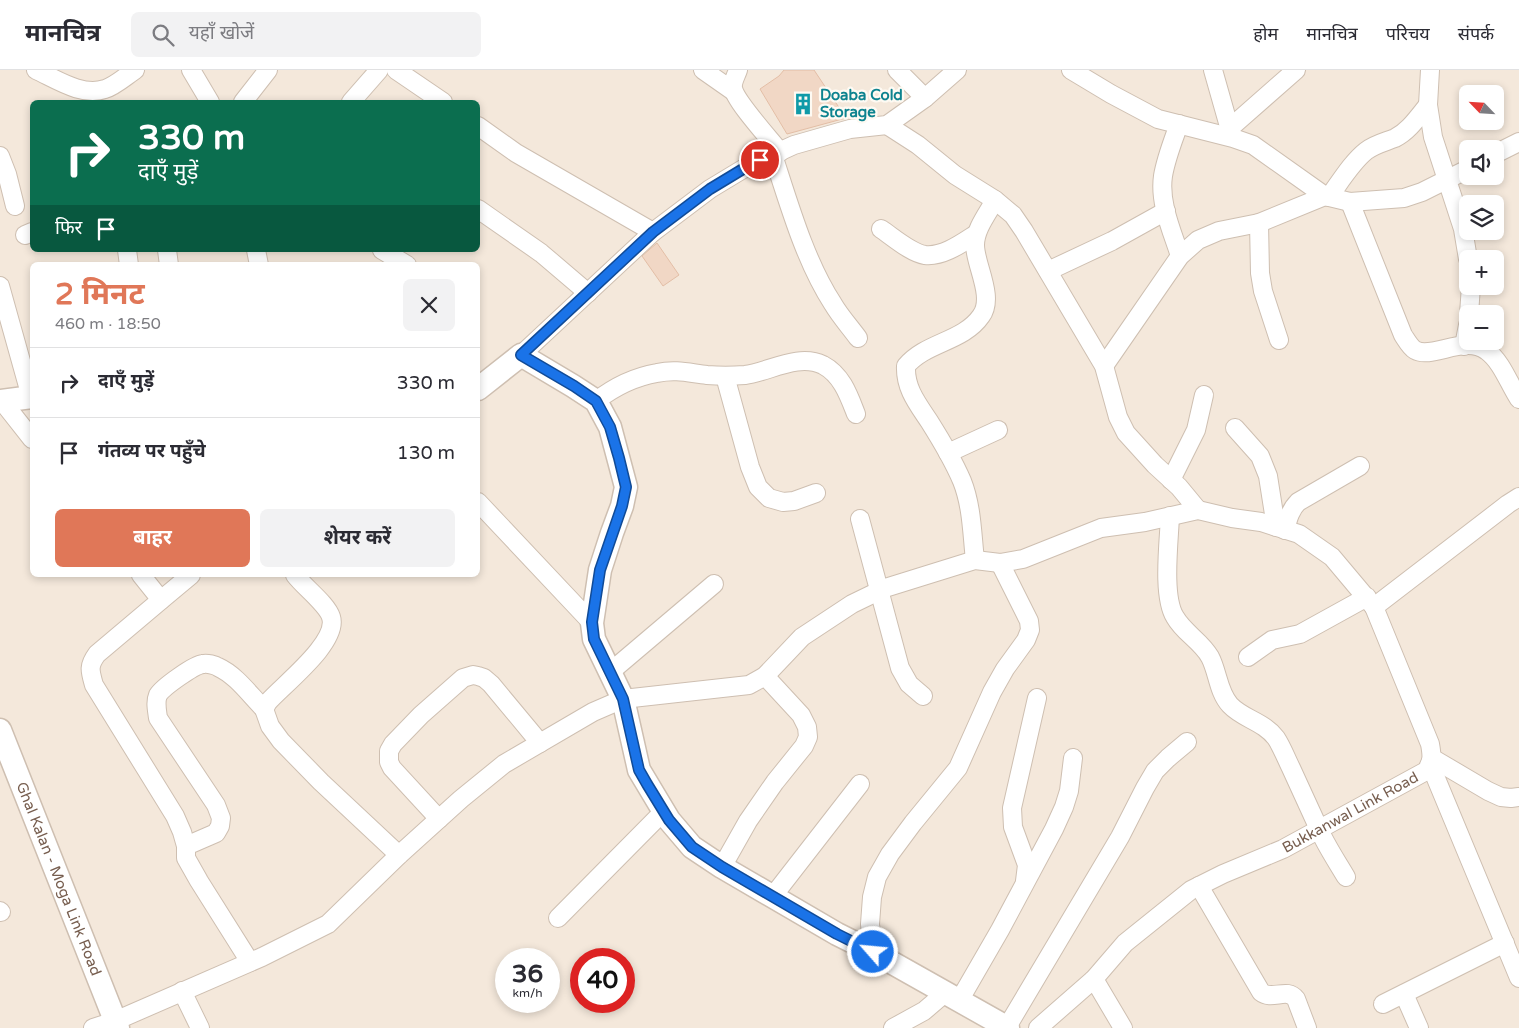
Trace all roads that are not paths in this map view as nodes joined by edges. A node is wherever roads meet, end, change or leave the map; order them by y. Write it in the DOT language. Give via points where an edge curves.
graph roads {
  1 [pos="36,70"];
  2 [pos="135,70"];
  3 [pos="191,70"];
  4 [pos="268,70"];
  5 [pos="379,70"];
  6 [pos="396,70"];
  7 [pos="703,70"];
  8 [pos="738,70"];
  9 [pos="898,70"];
  10 [pos="956,70"];
  11 [pos="1071,70"];
  12 [pos="1213,70"];
  13 [pos="1296,70"];
  14 [pos="1430,70"];
  15 [pos="733,91"];
  16 [pos="925,98"];
  17 [pos="209,100"];
  18 [pos="245,100"];
  19 [pos="353,100"];
  20 [pos="438,100"];
  21 [pos="1428,105"];
  22 [pos="1179,124"];
  23 [pos="887,125"];
  24 [pos="480,127"];
  25 [pos="1231,133"];
  26 [pos="1519,142"];
  27 [pos="1504,150"];
  28 [pos="776,153"];
  29 [pos="0,156"];
  30 [pos="1459,174"];
  31 [pos="1448,180"];
  32 [pos="1327,196"];
  33 [pos="995,200"];
  34 [pos="1350,202"];
  35 [pos="14,206"];
  36 [pos="480,210"];
  37 [pos="1166,211"];
  38 [pos="1259,223"];
  39 [pos="881,229"];
  40 [pos="653,232"];
  41 [pos="976,234"];
  42 [pos="1466,250"];
  43 [pos="385,252"];
  44 [pos="1180,256"];
  45 [pos="402,262"];
  46 [pos="1048,271"];
  47 [pos="0,286"];
  48 [pos="588,293"];
  49 [pos="858,338"];
  50 [pos="1279,340"];
  51 [pos="1459,346"];
  52 [pos="1486,350"];
  53 [pos="521,355"];
  54 [pos="1104,366"];
  55 [pos="725,376"];
  56 [pos="480,386"];
  57 [pos="30,390"];
  58 [pos="1518,393"];
  59 [pos="1204,395"];
  60 [pos="30,397"];
  61 [pos="1,401"];
  62 [pos="596,401"];
  63 [pos="856,414"];
  64 [pos="1235,428"];
  65 [pos="998,430"];
  66 [pos="30,437"];
  67 [pos="948,453"];
  68 [pos="1360,466"];
  69 [pos="1172,480"];
  70 [pos="816,493"];
  71 [pos="1519,497"];
  72 [pos="480,504"];
  73 [pos="1198,510"];
  74 [pos="1170,516"];
  75 [pos="860,519"];
  76 [pos="1280,528"];
  77 [pos="975,560"];
  78 [pos="1000,563"];
  79 [pos="143,577"];
  80 [pos="189,577"];
  81 [pos="297,577"];
  82 [pos="714,584"];
  83 [pos="879,590"];
  84 [pos="161,600"];
  85 [pos="1371,602"];
  86 [pos="592,622"];
  87 [pos="1248,657"];
  88 [pos="609,673"];
  89 [pos="765,676"];
  90 [pos="923,696"];
  91 [pos="1037,698"];
  92 [pos="623,699"];
  93 [pos="264,709"];
  94 [pos="0,730"];
  95 [pos="1187,742"];
  96 [pos="540,743"];
  97 [pos="1073,758"];
  98 [pos="1431,761"];
  99 [pos="860,784"];
  100 [pos="1519,797"];
  101 [pos="664,811"];
  102 [pos="439,819"];
  103 [pos="1319,830"];
  104 [pos="186,846"];
  105 [pos="399,855"];
  106 [pos="722,867"];
  107 [pos="1346,877"];
  108 [pos="1025,882"];
  109 [pos="1199,886"];
  110 [pos="773,896"];
  111 [pos="558,918"];
  112 [pos="1504,943"];
  113 [pos="873,952"];
  114 [pos="250,962"];
  115 [pos="1519,978"];
  116 [pos="1094,979"];
  117 [pos="182,991"];
  118 [pos="1404,994"];
  119 [pos="952,997"];
  120 [pos="1384,1004"];
  121 [pos="116,1024"];
  122 [pos="93,1028"];
  123 [pos="200,1028"];
  124 [pos="893,1028"];
  125 [pos="1008,1028"];
  126 [pos="1038,1028"];
  127 [pos="1122,1028"];
  128 [pos="1307,1028"];
  129 [pos="1419,1028"];
  1 -- 2 [label="street" via="91,92 107,89"];
  3 -- 17 [label="street"];
  4 -- 18 [label="street"];
  5 -- 19 [label="street"];
  6 -- 20 [label="street"];
  7 -- 15 [label="street"];
  8 -- 15 [label="street" via="732,82"];
  9 -- 16 [label="street"];
  10 -- 16 [label="street"];
  11 -- 22 [label="street" via="1110,94 1158,118"];
  12 -- 25 [label="street"];
  13 -- 25 [label="street"];
  14 -- 21 [label="street"];
  15 -- 28 [label="street"];
  16 -- 23 [label="street"];
  21 -- 31 [label="street" via="1433,137"];
  21 -- 32 [label="street" via="1404,132 1360,156"];
  22 -- 25 [label="street"];
  22 -- 37 [label="street" via="1162,179"];
  23 -- 28 [label="street" via="850,129"];
  23 -- 33 [label="street"];
  24 -- 40 [label="street" via="524,158"];
  25 -- 32 [label="street"];
  26 -- 27 [label="street"];
  28 -- 40 [label="street" via="710,189"];
  28 -- 49 [label="street" via="796,224 818,279"];
  29 -- 35 [label="street"];
  30 -- 31 [label="street"];
  31 -- 34 [label="street" via="1404,198"];
  31 -- 42 [label="street"];
  32 -- 34 [label="street"];
  32 -- 38 [label="street"];
  33 -- 41 [label="street"];
  33 -- 46 [label="street" via="1013,215"];
  34 -- 51 [label="street" via="1409,344 1422,352"];
  36 -- 48 [label="street" via="541,253"];
  37 -- 44 [label="street"];
  37 -- 46 [label="street"];
  38 -- 44 [label="street" via="1219,231 1198,240"];
  38 -- 50 [label="street" via="1263,291"];
  39 -- 41 [label="street" via="925,255 949,250"];
  40 -- 48 [label="street"];
  41 -- 67 [label="street" via="974,246 985,293 983,314 965,331 922,352 906,366 907,383 915,401"];
  43 -- 45 [label="street"];
  44 -- 54 [label="street"];
  46 -- 54 [label="street"];
  47 -- 57 [label="street"];
  48 -- 53 [label="street"];
  52 -- 58 [label="street"];
  53 -- 56 [label="street"];
  53 -- 62 [label="street"];
  54 -- 69 [label="street" via="1118,417 1126,433"];
  55 -- 62 [label="street" via="679,370 658,372 633,379"];
  55 -- 63 [label="street" via="746,375 800,361 822,364 840,380"];
  55 -- 70 [label="street" via="758,487 769,498 782,502"];
  59 -- 69 [label="street" via="1196,430"];
  60 -- 61 [label="street"];
  61 -- 66 [label="street"];
  62 -- 86 [label="street" via="610,427 626,487 600,570"];
  64 -- 76 [label="street" via="1255,450 1268,476"];
  65 -- 67 [label="street"];
  67 -- 77 [label="street" via="968,496"];
  68 -- 76 [label="street" via="1298,502"];
  69 -- 73 [label="street"];
  71 -- 85 [label="street"];
  72 -- 86 [label="street"];
  73 -- 74 [label="street"];
  73 -- 76 [label="street, Bukkanwal Link Road"];
  74 -- 78 [label="street" via="1101,528 1023,558"];
  74 -- 103 [label="street" via="1168,590 1174,617 1210,658 1229,704 1275,736"];
  75 -- 83 [label="street"];
  76 -- 85 [label="street, Bukkanwal Link Road" via="1299,534 1332,557"];
  77 -- 78 [label="street"];
  77 -- 83 [label="street"];
  78 -- 113 [label="street" via="1029,621 1030,630 992,692 958,768 901,838 877,876 870,924"];
  79 -- 84 [label="street"];
  80 -- 84 [label="street"];
  81 -- 93 [label="street" via="331,616 329,637"];
  82 -- 88 [label="street"];
  83 -- 89 [label="street" via="802,637"];
  83 -- 90 [label="street" via="900,668 909,684"];
  84 -- 104 [label="street" via="97,654 90,669 94,685 175,816"];
  85 -- 87 [label="street" via="1300,634 1272,640"];
  85 -- 98 [label="street, Bukkanwal Link Road" via="1430,744"];
  86 -- 88 [label="street" via="594,639"];
  88 -- 92 [label="street"];
  89 -- 92 [label="street" via="749,685"];
  89 -- 106 [label="street" via="800,715 808,737 748,821"];
  91 -- 108 [label="street" via="1012,808 1013,827 1026,865"];
  92 -- 96 [label="street" via="593,712"];
  92 -- 101 [label="street" via="639,770"];
  93 -- 104 [label="street" via="230,674 217,666 203,663 168,684 158,695 158,718 216,805 221,818 216,833"];
  93 -- 105 [label="street" via="270,726 281,741"];
  94 -- 121 [label="street, Ghal Kalan - Moga Link Road"];
  95 -- 125 [label="street" via="1155,771 1120,838"];
  96 -- 102 [label="street" via="504,764"];
  96 -- 102 [label="street" via="484,678 463,678 393,744 388,756 392,768"];
  97 -- 108 [label="street" via="1064,807"];
  98 -- 100 [label="street" via="1500,797"];
  98 -- 103 [label="street, Bukkanwal Link Road" via="1426,771"];
  98 -- 112 [label="street"];
  99 -- 110 [label="street"];
  101 -- 106 [label="street" via="692,847"];
  101 -- 111 [label="street"];
  102 -- 105 [label="street"];
  103 -- 107 [label="street"];
  103 -- 109 [label="street, Bukkanwal Link Road"];
  104 -- 114 [label="street" via="186,858 192,869"];
  105 -- 114 [label="street" via="328,924"];
  106 -- 110 [label="street"];
  108 -- 119 [label="street"];
  109 -- 116 [label="street, Bukkanwal Link Road" via="1126,943"];
  109 -- 128 [label="street" via="1261,992 1270,996 1289,993 1294,996"];
  110 -- 113 [label="street"];
  112 -- 115 [label="street"];
  112 -- 118 [label="street"];
  113 -- 119 [label="street"];
  114 -- 117 [label="street"];
  116 -- 126 [label="street, Bukkanwal Link Road"];
  116 -- 127 [label="street"];
  117 -- 121 [label="street"];
  117 -- 123 [label="street"];
  118 -- 120 [label="street"];
  118 -- 129 [label="street"];
  119 -- 124 [label="street"];
  119 -- 125 [label="street"];
  121 -- 122 [label="street"];
}
